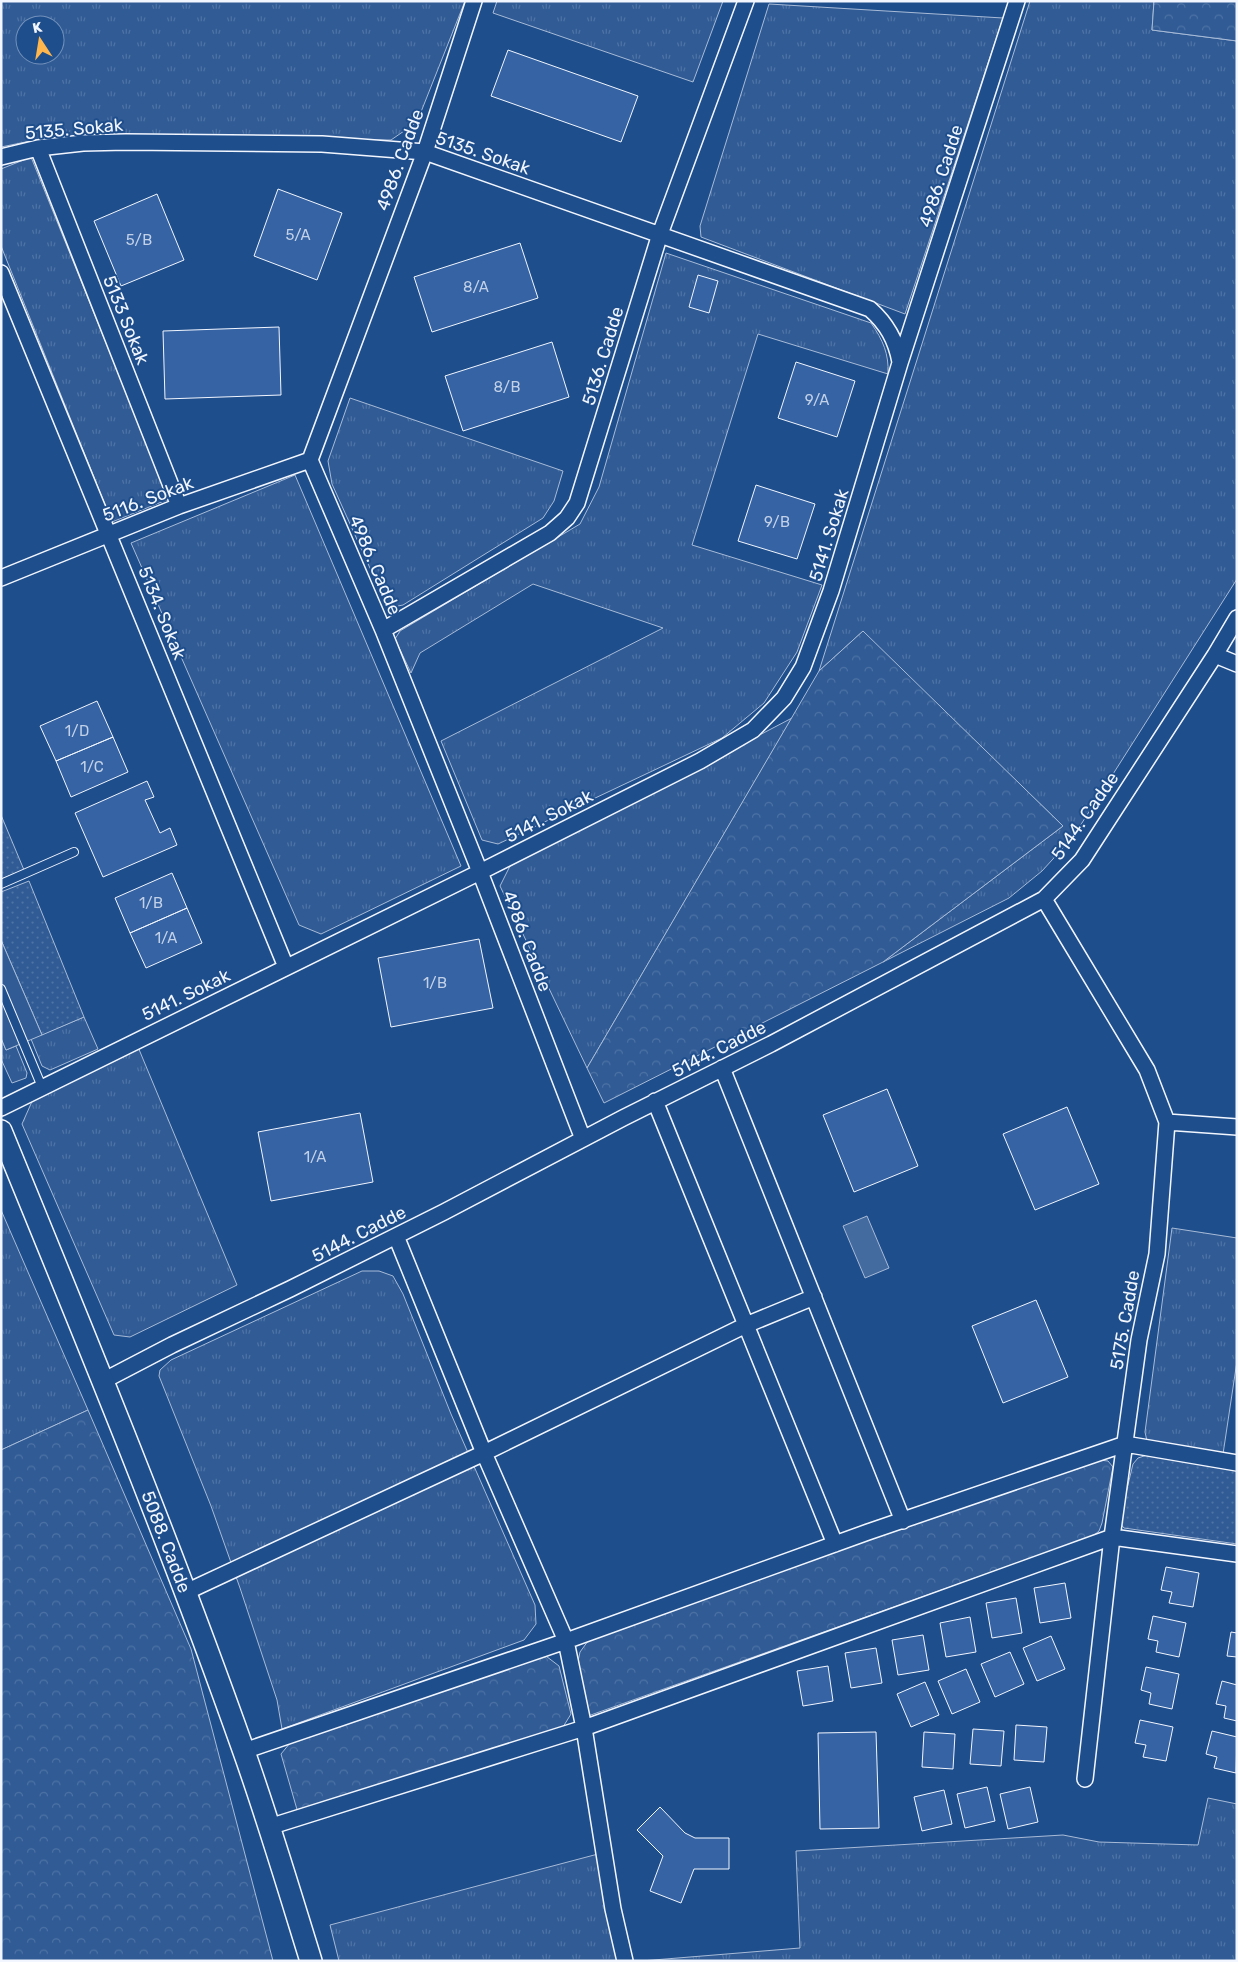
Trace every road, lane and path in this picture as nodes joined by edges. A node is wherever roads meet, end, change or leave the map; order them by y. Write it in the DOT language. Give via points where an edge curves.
graph roads {
  1 [pos="474,1"];
  2 [pos="746,1"];
  3 [pos="1017,1"];
  4 [pos="38,148"];
  5 [pos="425,152"];
  6 [pos="1,157"];
  7 [pos="660,234"];
  8 [pos="1,273"];
  9 [pos="900,363"];
  10 [pos="310,460"];
  11 [pos="179,506"];
  12 [pos="109,534"];
  13 [pos="1,578"];
  14 [pos="1237,618"];
  15 [pos="383,630"];
  16 [pos="1215,655"];
  17 [pos="1237,664"];
  18 [pos="74,852"];
  19 [pos="480,872"];
  20 [pos="1,884"];
  21 [pos="1044,899"];
  22 [pos="286,967"];
  23 [pos="1,989"];
  24 [pos="722,1068"];
  25 [pos="42,1087"];
  26 [pos="655,1101"];
  27 [pos="1,1108"];
  28 [pos="1167,1122"];
  29 [pos="1237,1127"];
  30 [pos="1,1131"];
  31 [pos="583,1139"];
  32 [pos="396,1236"];
  33 [pos="814,1297"];
  34 [pos="746,1325"];
  35 [pos="103,1381"];
  36 [pos="1125,1444"];
  37 [pos="484,1453"];
  38 [pos="1237,1463"];
  39 [pos="903,1521"];
  40 [pos="1112,1537"];
  41 [pos="835,1544"];
  42 [pos="1237,1554"];
  43 [pos="186,1592"];
  44 [pos="566,1641"];
  45 [pos="584,1728"];
  46 [pos="244,1751"];
  47 [pos="1085,1779"];
  48 [pos="269,1827"];
  49 [pos="311,1961"];
  50 [pos="624,1961"];
  1 -- 5 [label="street, 4986. Cadde"];
  2 -- 7 [label="street, 5136. Cadde"];
  3 -- 9 [label="street, 4986. Cadde"];
  4 -- 5 [label="street, 5135. Sokak" via="126,142 322,144"];
  4 -- 6 [label="street, 5135. Sokak"];
  4 -- 11 [label="street, 5133 Sokak"];
  5 -- 7 [label="street, 5135. Sokak"];
  5 -- 10 [label="street, 4986. Cadde"];
  7 -- 9 [label="street, 5135. Sokak" via="870,309 890,331"];
  7 -- 15 [label="street, 5136. Cadde" via="577,502 567,518 550,533"];
  8 -- 12 [label="street, 5134. Sokak"];
  9 -- 19 [label="street, 5141. Sokak" via="832,591 802,667 784,698 752,730 700,761"];
  10 -- 11 [label="street, 5116. Sokak"];
  10 -- 15 [label="street, 4986. Cadde"];
  11 -- 12 [label="street, 5116. Sokak"];
  12 -- 13 [label="street, 5116. Sokak"];
  12 -- 22 [label="street, 5134. Sokak"];
  14 -- 16 [label="street, 5144. Cadde"];
  15 -- 19 [label="street, 4986. Cadde"];
  16 -- 17 [label="street"];
  16 -- 21 [label="street, 5144. Cadde" via="1082,860"];
  18 -- 20 [label="lane"];
  19 -- 22 [label="street, 5141. Sokak"];
  19 -- 31 [label="street, 4986. Cadde"];
  21 -- 24 [label="street, 5144. Cadde"];
  21 -- 28 [label="street, 5175. Cadde" via="1147,1070"];
  22 -- 25 [label="street, 5141. Sokak"];
  23 -- 25 [label="lane"];
  24 -- 26 [label="street, 5144. Cadde"];
  24 -- 33 [label="street"];
  25 -- 27 [label="street, 5141. Sokak"];
  26 -- 31 [label="street, 5144. Cadde"];
  26 -- 34 [label="street"];
  28 -- 29 [label="street"];
  28 -- 36 [label="street, 5175. Cadde" via="1157,1254 1139,1340"];
  30 -- 35 [label="street, 5088. Cadde"];
  31 -- 32 [label="street, 5144. Cadde"];
  32 -- 35 [label="street, 5144. Cadde"];
  32 -- 37 [label="street"];
  33 -- 34 [label="street"];
  33 -- 39 [label="street"];
  34 -- 37 [label="street"];
  34 -- 41 [label="street"];
  35 -- 43 [label="street, 5088. Cadde"];
  36 -- 38 [label="street"];
  36 -- 39 [label="street"];
  36 -- 40 [label="street, 5175. Cadde"];
  37 -- 43 [label="street"];
  37 -- 44 [label="street"];
  39 -- 41 [label="street"];
  40 -- 42 [label="street"];
  40 -- 45 [label="street"];
  40 -- 47 [label="street, 5175. Cadde"];
  41 -- 44 [label="street"];
  43 -- 46 [label="street, 5088. Cadde"];
  44 -- 45 [label="street"];
  44 -- 46 [label="street"];
  45 -- 48 [label="street"];
  45 -- 50 [label="street"];
  46 -- 48 [label="street, 5088. Cadde"];
  48 -- 49 [label="street, 5088. Cadde"];
}
